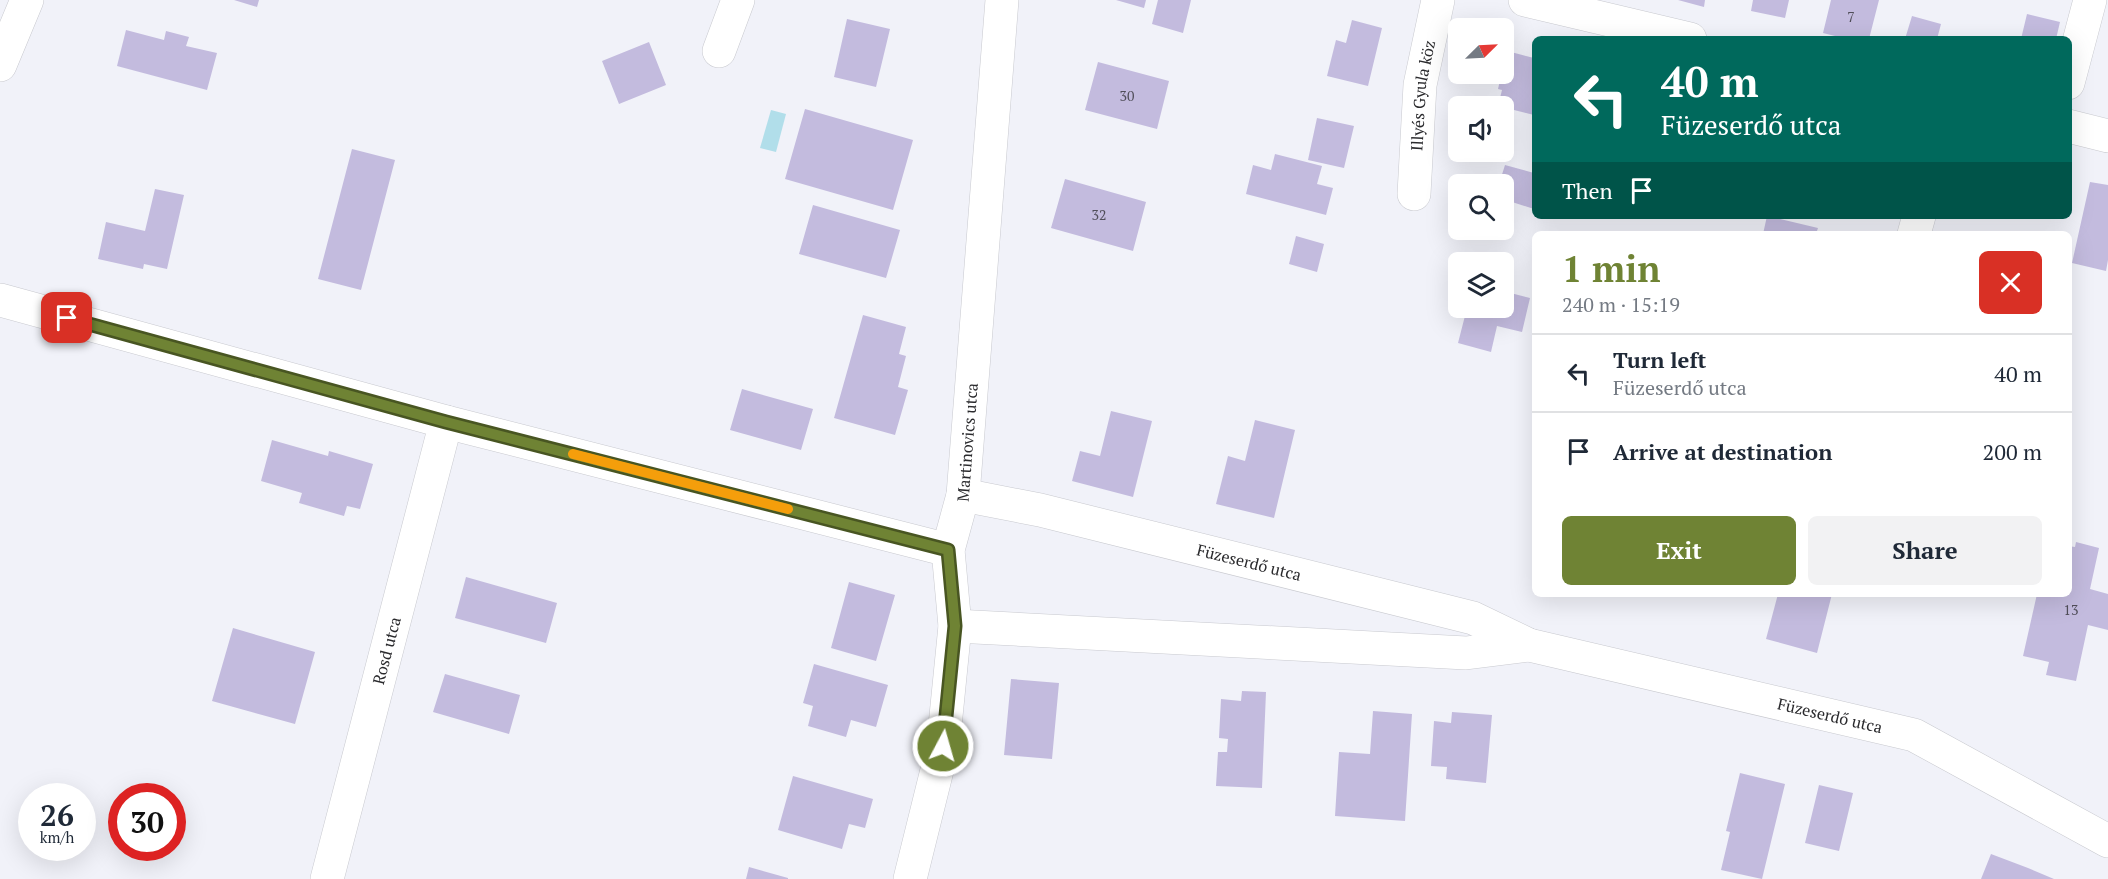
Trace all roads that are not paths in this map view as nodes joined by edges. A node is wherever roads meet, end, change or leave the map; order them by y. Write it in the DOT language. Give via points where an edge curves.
graph roads {
  1 [pos="27,0"];
  2 [pos="738,0"];
  3 [pos="1002,0"];
  4 [pos="1438,0"];
  5 [pos="1525,0"];
  6 [pos="2090,0"];
  7 [pos="1677,36"];
  8 [pos="719,51"];
  9 [pos="0,65"];
  10 [pos="2072,67"];
  11 [pos="2072,127"];
  12 [pos="2108,136"];
  13 [pos="1414,194"];
  14 [pos="0,300"];
  15 [pos="446,422"];
  16 [pos="963,495"];
  17 [pos="948,550"];
  18 [pos="955,626"];
  19 [pos="1529,645"];
  20 [pos="2108,840"];
  21 [pos="327,879"];
  22 [pos="910,879"];
  1 -- 9 [label="street"];
  2 -- 8 [label="street"];
  3 -- 16 [label="street, Martinovics utca"];
  4 -- 13 [label="street, Illyés Gyula köz" via="1420,85"];
  5 -- 7 [label="street"];
  6 -- 10 [label="street"];
  11 -- 12 [label="street"];
  14 -- 15 [label="street"];
  15 -- 17 [label="street"];
  15 -- 21 [label="street, Rosd utca"];
  16 -- 17 [label="street, Martinovics utca"];
  16 -- 19 [label="street, Füzeserdő utca" via="1040,510 1473,618"];
  17 -- 18 [label="street, Martinovics utca"];
  18 -- 19 [label="street, Füzeserdő utca" via="1466,652"];
  18 -- 22 [label="street, Martinovics utca" via="943,746"];
  19 -- 20 [label="street, Füzeserdő utca" via="1914,735"];
}
